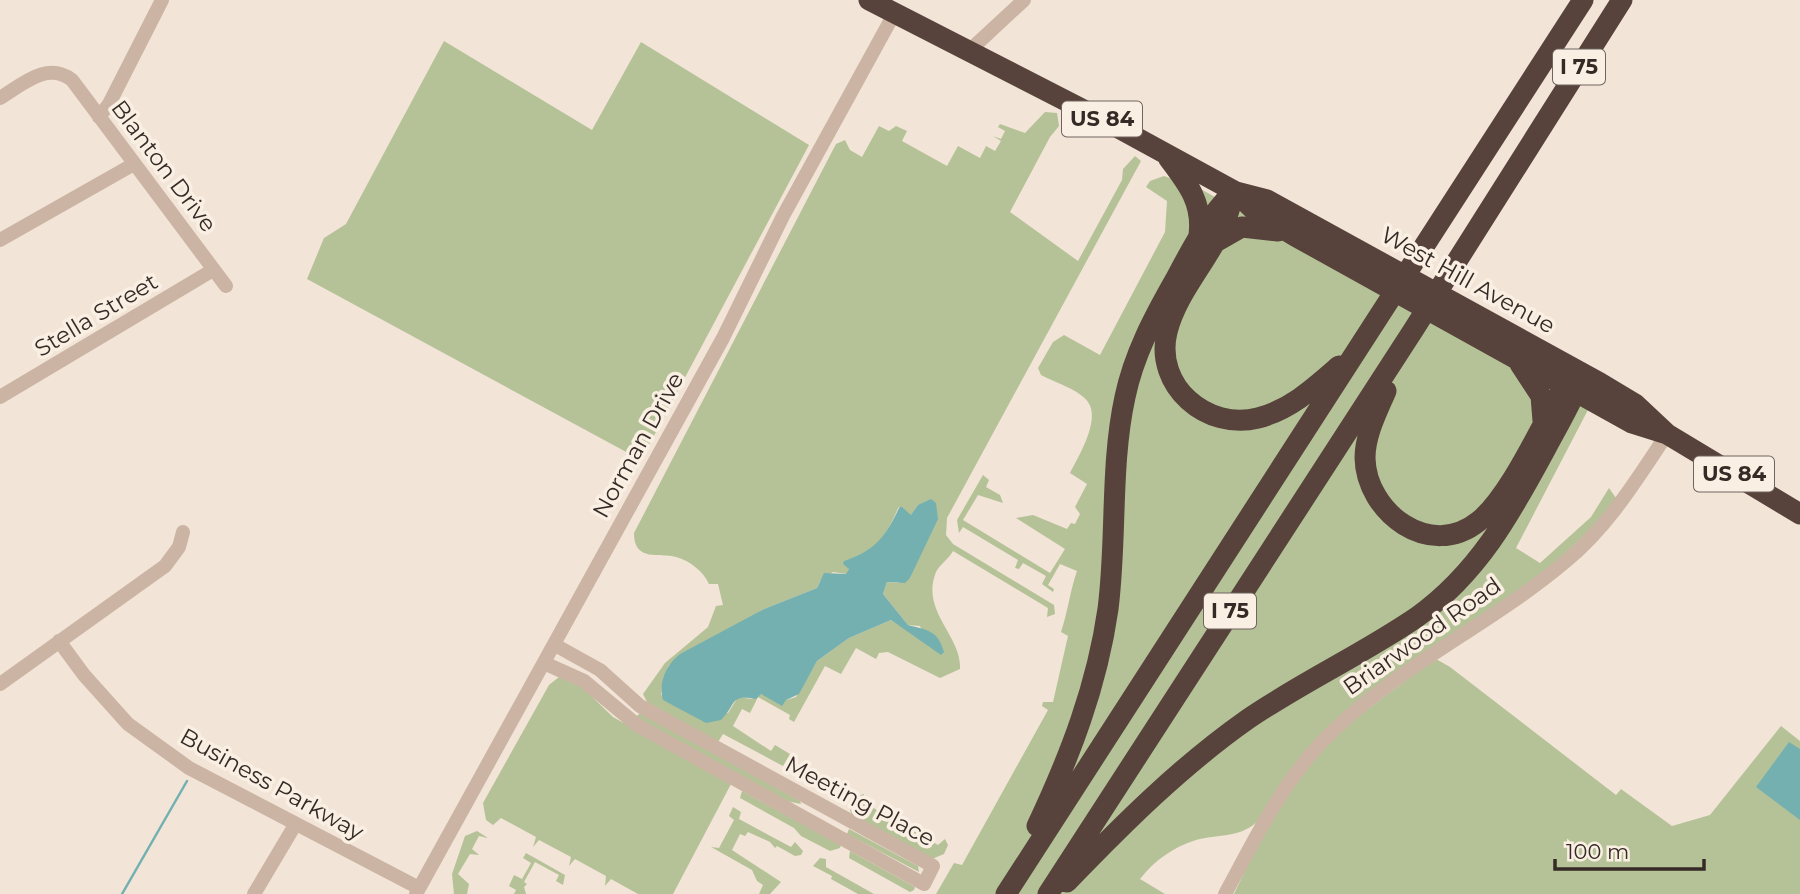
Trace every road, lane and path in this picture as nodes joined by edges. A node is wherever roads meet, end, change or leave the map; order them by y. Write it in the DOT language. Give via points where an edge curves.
graph roads {
  1 [pos="162,0"];
  2 [pos="869,0"];
  3 [pos="1024,0"];
  4 [pos="1583,0"];
  5 [pos="1622,0"];
  6 [pos="894,14"];
  7 [pos="968,52"];
  8 [pos="0,98"];
  9 [pos="99,117"];
  10 [pos="1166,155"];
  11 [pos="134,164"];
  12 [pos="1234,191"];
  13 [pos="1295,236"];
  14 [pos="0,240"];
  15 [pos="1206,240"];
  16 [pos="213,270"];
  17 [pos="226,286"];
  18 [pos="1414,329"];
  19 [pos="1356,352"];
  20 [pos="1511,355"];
  21 [pos="1575,383"];
  22 [pos="0,397"];
  23 [pos="1621,417"];
  24 [pos="1548,428"];
  25 [pos="1667,434"];
  26 [pos="1800,513"];
  27 [pos="183,532"];
  28 [pos="59,641"];
  29 [pos="555,645"];
  30 [pos="544,663"];
  31 [pos="0,684"];
  32 [pos="295,825"];
  33 [pos="417,891"];
  34 [pos="254,894"];
  35 [pos="1004,894"];
  36 [pos="1048,894"];
  37 [pos="1055,894"];
  38 [pos="1225,894"];
  1 -- 9 [label="street"];
  2 -- 6 [label="highway, West Hill Avenue / US 84"];
  3 -- 7 [label="street"];
  4 -- 19 [label="highway, I 75"];
  5 -- 18 [label="highway, I 75"];
  6 -- 7 [label="highway, West Hill Avenue / US 84"];
  6 -- 29 [label="street, Norman Drive"];
  7 -- 10 [label="highway, West Hill Avenue / US 84"];
  8 -- 9 [label="street, Blanton Drive" via="51,71 65,75"];
  9 -- 11 [label="street, Blanton Drive"];
  10 -- 12 [label="highway, West Hill Avenue / US 84"];
  10 -- 15 [label="highway" via="1197,201"];
  11 -- 14 [label="street"];
  11 -- 16 [label="street, Blanton Drive"];
  12 -- 13 [label="highway, West Hill Avenue / US 84" via="1257,213"];
  12 -- 15 [label="highway" via="1218,206"];
  12 -- 21 [label="highway, West Hill Avenue / US 84" via="1267,200"];
  13 -- 15 [label="highway" via="1251,226"];
  13 -- 20 [label="highway, West Hill Avenue / US 84"];
  15 -- 19 [label="highway" via="1166,342 1170,374 1194,405 1229,420 1265,416 1305,395"];
  15 -- 35 [label="highway" via="1144,337 1125,397 1108,610 1088,702 1060,778"];
  16 -- 17 [label="street, Blanton Drive"];
  16 -- 22 [label="street, Stella Street"];
  18 -- 24 [label="highway" via="1371,429 1365,457 1376,499 1398,522 1440,534 1479,522"];
  18 -- 36 [label="highway, I 75"];
  19 -- 35 [label="highway, I 75"];
  20 -- 21 [label="highway, West Hill Avenue / US 84"];
  20 -- 24 [label="highway" via="1541,396"];
  21 -- 23 [label="highway, West Hill Avenue / US 84"];
  21 -- 24 [label="highway"];
  21 -- 25 [label="highway, West Hill Avenue / US 84" via="1635,404"];
  23 -- 24 [label="highway" via="1579,418"];
  23 -- 25 [label="highway, West Hill Avenue / US 84"];
  24 -- 37 [label="highway" via="1492,543 1448,592 1203,753"];
  25 -- 26 [label="highway, West Hill Avenue / US 84"];
  25 -- 38 [label="street, Briarwood Road" via="1608,518 1566,562 1371,698 1323,740 1279,796"];
  27 -- 28 [label="street" via="165,566"];
  28 -- 31 [label="street"];
  28 -- 32 [label="street, Business Parkway" via="128,723 189,768"];
  29 -- 30 [label="street, Norman Drive"];
  29 -- 30 [label="street, Meeting Place" via="600,670 640,706 933,866 924,884 636,725 584,681"];
  30 -- 33 [label="street, Norman Drive"];
  32 -- 33 [label="street, Business Parkway"];
  32 -- 34 [label="street"];
}
